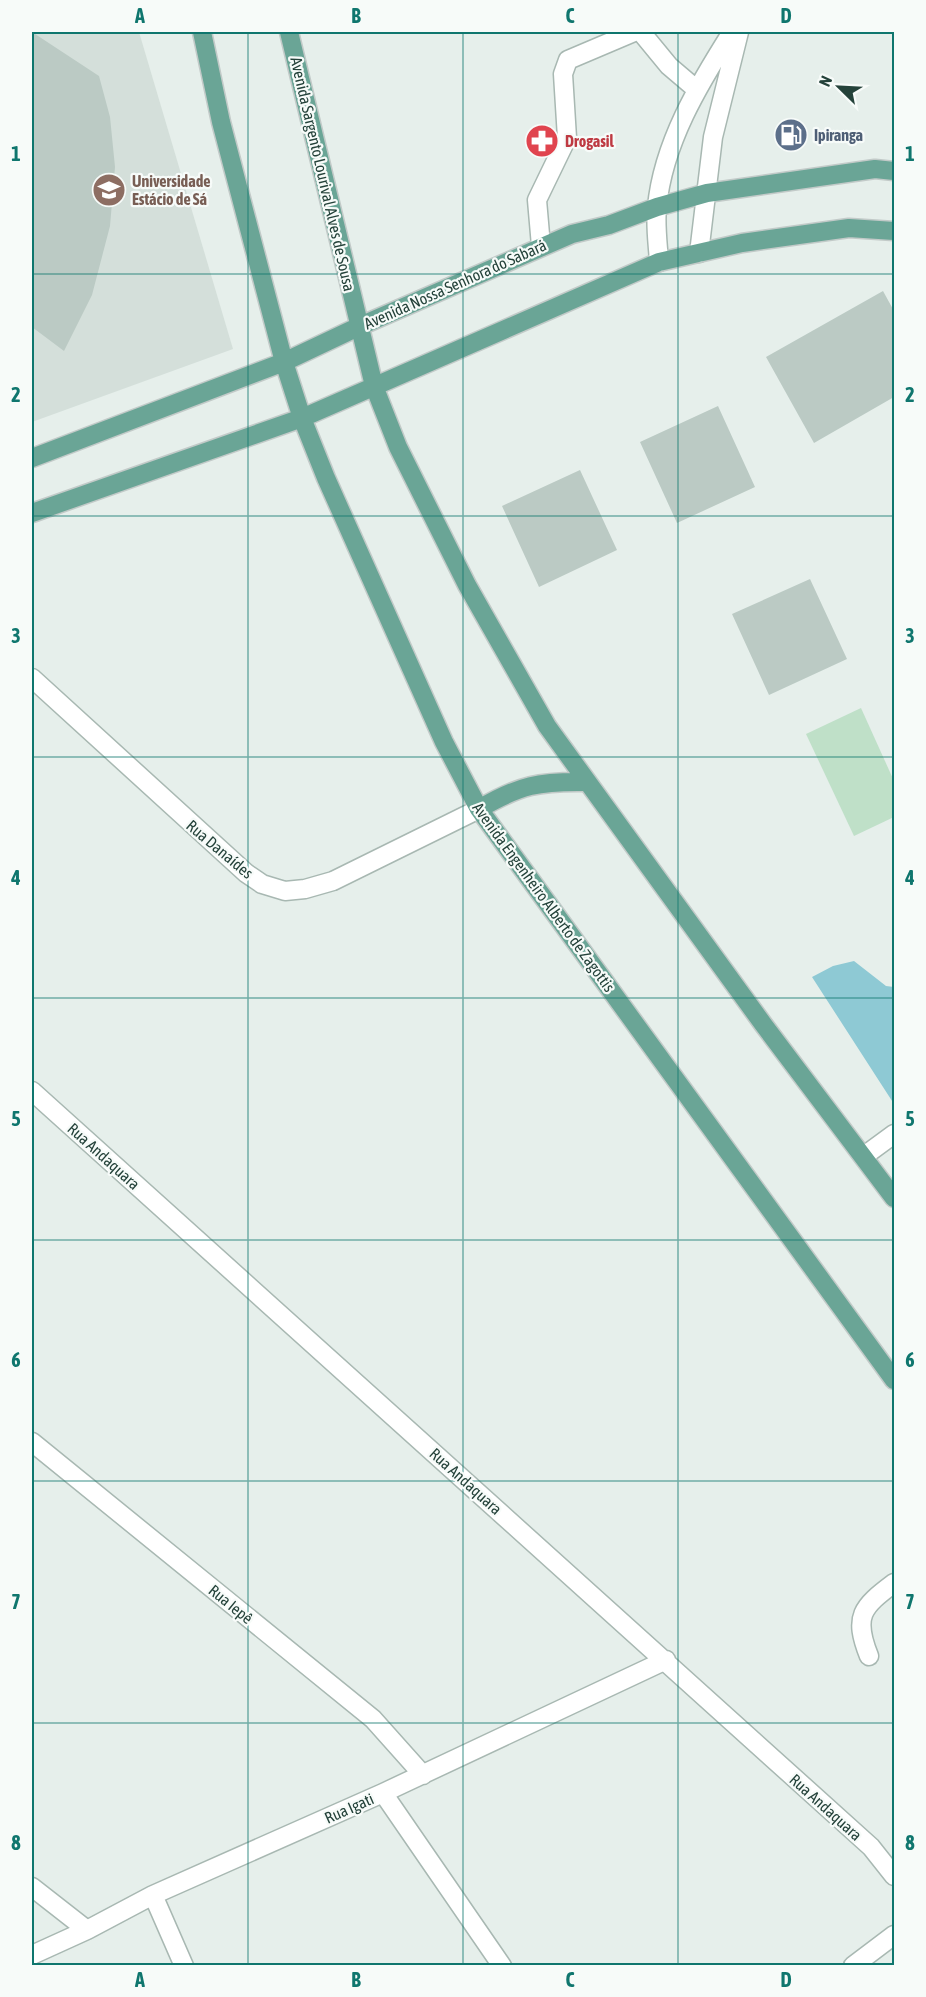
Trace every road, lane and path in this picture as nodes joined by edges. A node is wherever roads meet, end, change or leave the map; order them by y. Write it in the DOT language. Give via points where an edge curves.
graph roads {
  1 [pos="202,32"];
  2 [pos="289,32"];
  3 [pos="634,32"];
  4 [pos="641,32"];
  5 [pos="732,32"];
  6 [pos="739,32"];
  7 [pos="696,89"];
  8 [pos="894,171"];
  9 [pos="707,193"];
  10 [pos="657,207"];
  11 [pos="894,231"];
  12 [pos="541,246"];
  13 [pos="699,253"];
  14 [pos="659,262"];
  15 [pos="360,326"];
  16 [pos="284,362"];
  17 [pos="374,386"];
  18 [pos="302,418"];
  19 [pos="32,458"];
  20 [pos="32,513"];
  21 [pos="32,678"];
  22 [pos="587,782"];
  23 [pos="479,809"];
  24 [pos="32,1092"];
  25 [pos="894,1134"];
  26 [pos="864,1155"];
  27 [pos="894,1198"];
  28 [pos="894,1380"];
  29 [pos="32,1442"];
  30 [pos="894,1583"];
  31 [pos="868,1656"];
  32 [pos="666,1660"];
  33 [pos="423,1774"];
  34 [pos="383,1793"];
  35 [pos="894,1876"];
  36 [pos="32,1887"];
  37 [pos="153,1895"];
  38 [pos="87,1930"];
  39 [pos="894,1935"];
  40 [pos="32,1955"];
  41 [pos="184,1965"];
  42 [pos="502,1965"];
  43 [pos="853,1965"];
  1 -- 16 [label="main road" via="221,122"];
  2 -- 15 [label="main road, Avenida Sargento Lourival Alves de Sousa"];
  3 -- 12 [label="street" via="568,60 563,74 567,138 537,200"];
  4 -- 7 [label="street" via="669,66"];
  5 -- 7 [label="street"];
  6 -- 9 [label="street" via="721,96"];
  7 -- 10 [label="street" via="677,133"];
  8 -- 9 [label="main road, Avenida Nossa Senhora do Sabará" via="876,169"];
  9 -- 10 [label="main road, Avenida Nossa Senhora do Sabará"];
  9 -- 13 [label="street"];
  10 -- 12 [label="main road, Avenida Nossa Senhora do Sabará"];
  10 -- 14 [label="street"];
  11 -- 13 [label="main road" via="849,228"];
  12 -- 15 [label="main road, Avenida Nossa Senhora do Sabará"];
  13 -- 14 [label="main road"];
  14 -- 17 [label="main road"];
  15 -- 16 [label="main road, Avenida Nossa Senhora do Sabará"];
  15 -- 17 [label="main road, Avenida Sargento Lourival Alves de Sousa"];
  16 -- 18 [label="main road, Avenida Engenheiro Alberto de Zagottis"];
  16 -- 19 [label="main road, Avenida Nossa Senhora do Sabará"];
  17 -- 18 [label="main road"];
  17 -- 22 [label="main road" via="398,447 466,585 547,726"];
  18 -- 20 [label="main road"];
  18 -- 23 [label="main road, Avenida Engenheiro Alberto de Zagottis" via="444,742"];
  21 -- 23 [label="street, Rua Danaídes" via="246,873 262,884 285,891 333,880"];
  22 -- 23 [label="main road" via="548,781 527,786"];
  22 -- 26 [label="main road"];
  23 -- 28 [label="main road, Avenida Engenheiro Alberto de Zagottis"];
  24 -- 32 [label="street, Rua Andaquara"];
  25 -- 26 [label="street"];
  26 -- 27 [label="main road"];
  29 -- 33 [label="street, Rua Iepê" via="374,1719"];
  30 -- 31 [label="street" via="873,1599 864,1612 860,1633"];
  32 -- 33 [label="street, Rua Igati"];
  32 -- 35 [label="street, Rua Andaquara" via="871,1847"];
  33 -- 34 [label="street, Rua Igati"];
  34 -- 37 [label="street, Rua Igati"];
  34 -- 42 [label="street"];
  36 -- 38 [label="street"];
  37 -- 38 [label="street, Rua Igati"];
  37 -- 41 [label="street"];
  38 -- 40 [label="street, Rua Igati"];
  39 -- 43 [label="street"];
}
